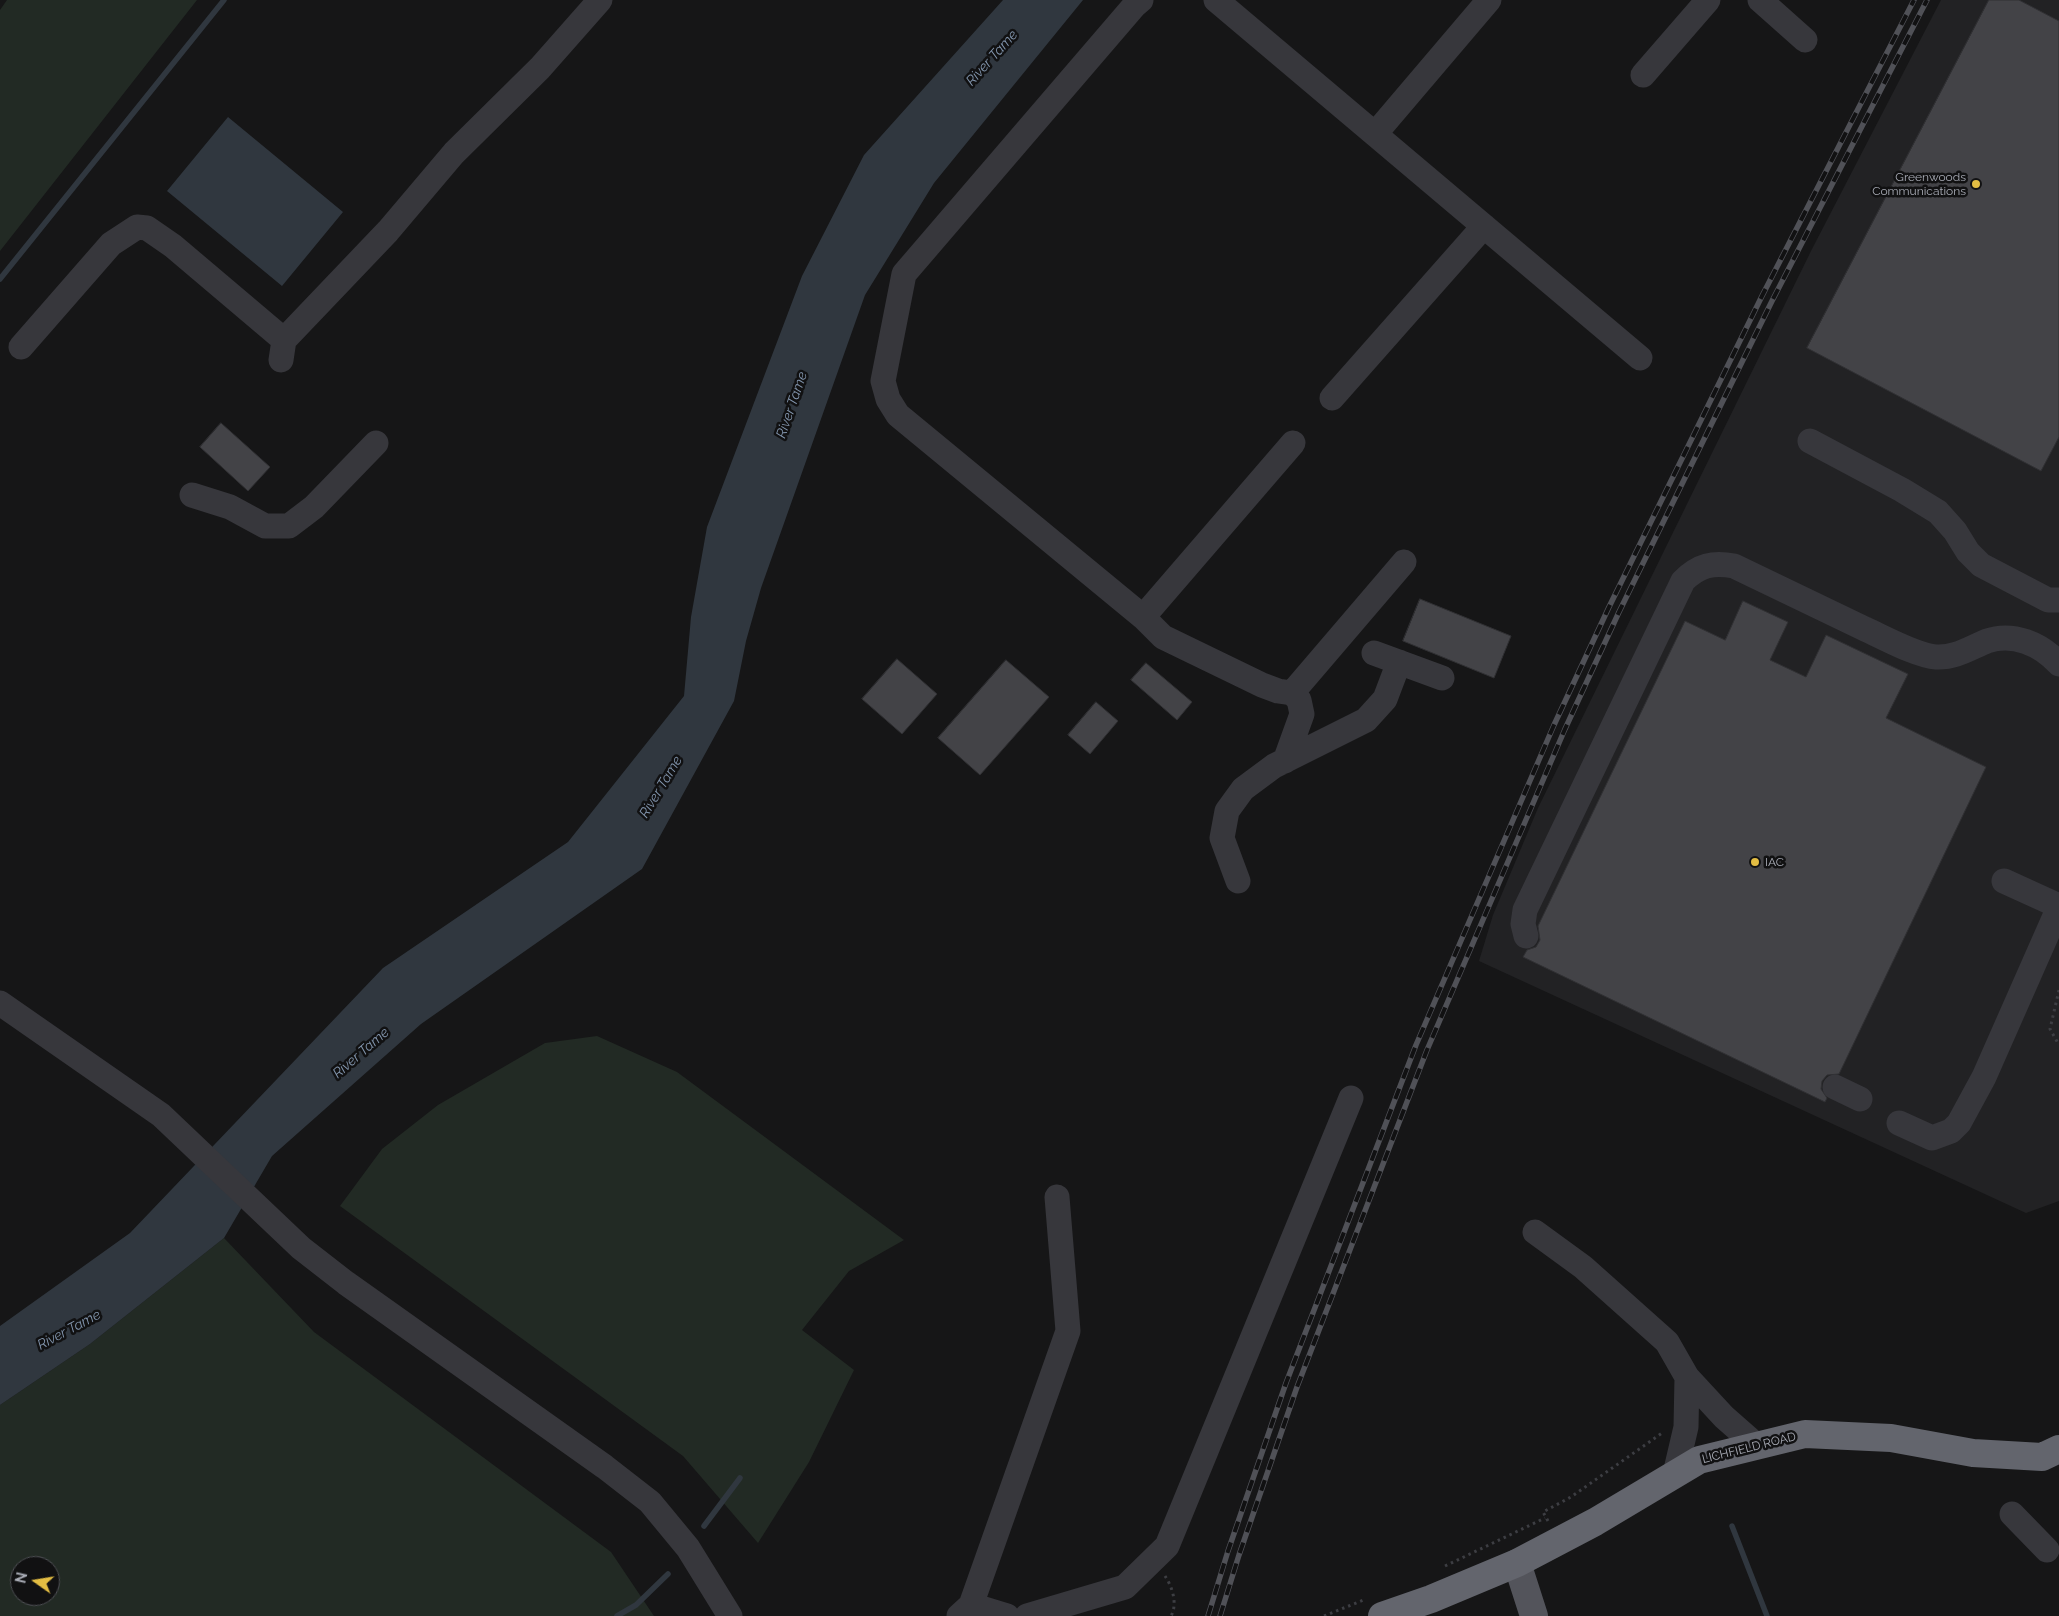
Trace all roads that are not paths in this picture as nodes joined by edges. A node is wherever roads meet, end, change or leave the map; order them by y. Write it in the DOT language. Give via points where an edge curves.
graph roads {
  1 [pos="600,0"];
  2 [pos="1141,0"];
  3 [pos="1216,0"];
  4 [pos="1489,0"];
  5 [pos="1708,0"];
  6 [pos="1760,0"];
  7 [pos="1805,40"];
  8 [pos="1643,75"];
  9 [pos="1375,134"];
  10 [pos="1484,226"];
  11 [pos="21,347"];
  12 [pos="1640,358"];
  13 [pos="1332,398"];
  14 [pos="1810,441"];
  15 [pos="376,443"];
  16 [pos="1294,443"];
  17 [pos="192,494"];
  18 [pos="1404,562"];
  19 [pos="2059,600"];
  20 [pos="1143,617"];
  21 [pos="1374,653"];
  22 [pos="2056,658"];
  23 [pos="1400,662"];
  24 [pos="1442,678"];
  25 [pos="1292,692"];
  26 [pos="1285,761"];
  27 [pos="1238,881"];
  28 [pos="2004,881"];
  29 [pos="2059,907"];
  30 [pos="1526,936"];
  31 [pos="0,1003"];
  32 [pos="1835,1086"];
  33 [pos="1351,1098"];
  34 [pos="1860,1099"];
  35 [pos="1899,1123"];
  36 [pos="1057,1197"];
  37 [pos="1535,1232"];
  38 [pos="1687,1377"];
  39 [pos="1757,1446"];
  40 [pos="2059,1449"];
  41 [pos="1675,1474"];
  42 [pos="2012,1514"];
  43 [pos="2047,1550"];
  44 [pos="1517,1564"];
  45 [pos="1376,1607"];
  46 [pos="965,1610"];
  47 [pos="730,1616"];
  48 [pos="1008,1616"];
  49 [pos="1026,1616"];
  50 [pos="1534,1616"];
  1 -- 11 [label="lane" via="540,68 454,153 283,350 173,246 147,228 137,227 111,244"];
  2 -- 20 [label="lane" via="904,274 883,381 888,399 898,415"];
  3 -- 9 [label="lane"];
  4 -- 9 [label="lane"];
  5 -- 8 [label="lane"];
  6 -- 7 [label="lane"];
  9 -- 10 [label="lane"];
  10 -- 12 [label="lane"];
  10 -- 13 [label="lane"];
  14 -- 19 [label="lane" via="1938,512 1981,565 2048,600"];
  15 -- 17 [label="lane" via="314,507 289,526 265,526 230,507"];
  16 -- 20 [label="lane"];
  18 -- 25 [label="lane"];
  20 -- 25 [label="lane" via="1163,637 1262,685"];
  21 -- 23 [label="lane"];
  22 -- 30 [label="lane" via="2009,637 1988,641 1962,654 1936,657 1904,647 1734,566 1716,563 1692,571 1683,581 1525,910 1523,924"];
  23 -- 24 [label="lane"];
  23 -- 26 [label="lane" via="1385,699 1366,720"];
  25 -- 26 [label="lane" via="1299,700 1302,714"];
  26 -- 27 [label="lane" via="1243,789 1227,811 1222,838"];
  28 -- 29 [label="lane"];
  29 -- 35 [label="lane" via="1984,1077 1959,1123 1951,1131 1932,1138"];
  31 -- 47 [label="lane" via="161,1115 301,1248 346,1283 650,1502 688,1548"];
  32 -- 34 [label="lane"];
  33 -- 49 [label="lane" via="1167,1546 1125,1587"];
  36 -- 46 [label="lane" via="1068,1331"];
  37 -- 38 [label="lane" via="1583,1267 1667,1342"];
  38 -- 39 [label="lane" via="1724,1417"];
  38 -- 41 [label="lane" via="1686,1428"];
  39 -- 40 [label="highway, LICHFIELD ROAD" via="1805,1434 1891,1438 1983,1454 2042,1457"];
  39 -- 41 [label="highway, LICHFIELD ROAD" via="1699,1460"];
  41 -- 44 [label="highway, LICHFIELD ROAD"];
  42 -- 43 [label="lane"];
  44 -- 45 [label="highway, LICHFIELD ROAD" via="1431,1599"];
  44 -- 50 [label="main road"];
  46 -- 48 [label="lane"];
}
